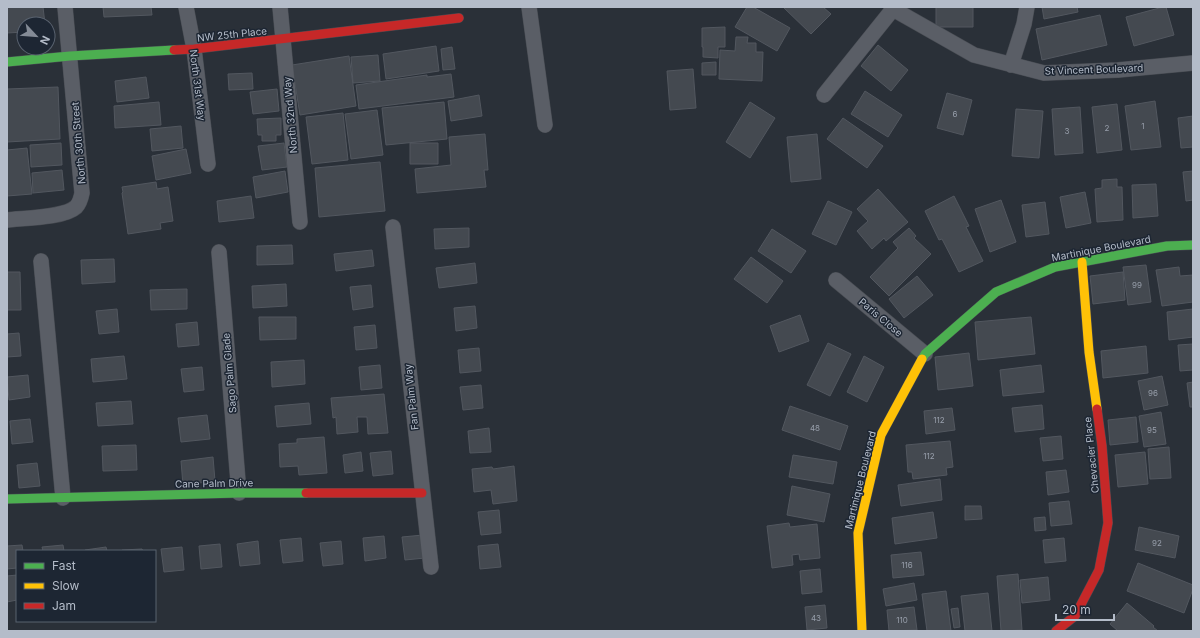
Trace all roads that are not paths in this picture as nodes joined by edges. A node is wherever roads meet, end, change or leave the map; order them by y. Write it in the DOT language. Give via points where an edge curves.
graph roads {
  1 [pos="65,7"];
  2 [pos="186,7"];
  3 [pos="280,7"];
  4 [pos="529,7"];
  5 [pos="1027,7"];
  6 [pos="892,8"];
  7 [pos="459,18"];
  8 [pos="283,39"];
  9 [pos="194,49"];
  10 [pos="70,56"];
  11 [pos="7,62"];
  12 [pos="1193,62"];
  13 [pos="1011,65"];
  14 [pos="824,95"];
  15 [pos="545,125"];
  16 [pos="208,164"];
  17 [pos="7,220"];
  18 [pos="300,222"];
  19 [pos="392,227"];
  20 [pos="1193,245"];
  21 [pos="219,252"];
  22 [pos="41,261"];
  23 [pos="1082,262"];
  24 [pos="836,280"];
  25 [pos="925,354"];
  26 [pos="239,493"];
  27 [pos="422,493"];
  28 [pos="63,498"];
  29 [pos="7,499"];
  30 [pos="431,567"];
  31 [pos="862,631"];
  32 [pos="1056,631"];
  1 -- 10 [label="street, North 30th Street"];
  2 -- 9 [label="street, North 31st Way"];
  3 -- 8 [label="street, North 32nd Way"];
  4 -- 15 [label="street"];
  5 -- 13 [label="street"];
  6 -- 13 [label="street, St Vincent Boulevard" via="974,55"];
  6 -- 14 [label="street"];
  7 -- 8 [label="street, NW 25th Place"];
  8 -- 9 [label="street, NW 25th Place"];
  8 -- 18 [label="street, North 32nd Way"];
  9 -- 10 [label="street, NW 25th Place"];
  9 -- 16 [label="street, North 31st Way"];
  10 -- 11 [label="street, NW 25th Place"];
  10 -- 17 [label="street, North 30th Street" via="81,200 77,206 64,214"];
  12 -- 13 [label="street, St Vincent Boulevard" via="1118,70 1044,73"];
  19 -- 27 [label="street, Fan Palm Way"];
  20 -- 23 [label="street, Martinique Boulevard" via="1167,246"];
  21 -- 26 [label="street, Sago Palm Glade"];
  22 -- 28 [label="street"];
  23 -- 25 [label="street, Martinique Boulevard" via="1055,267 996,292"];
  23 -- 32 [label="street, Chevacier Place" via="1108,523 1099,570 1075,616"];
  24 -- 25 [label="street, Paris Close"];
  25 -- 31 [label="street, Martinique Boulevard" via="881,435 858,533"];
  26 -- 27 [label="street, Cane Palm Drive"];
  26 -- 28 [label="street, Cane Palm Drive"];
  27 -- 30 [label="street, Fan Palm Way"];
  28 -- 29 [label="street, Cane Palm Drive"];
}
